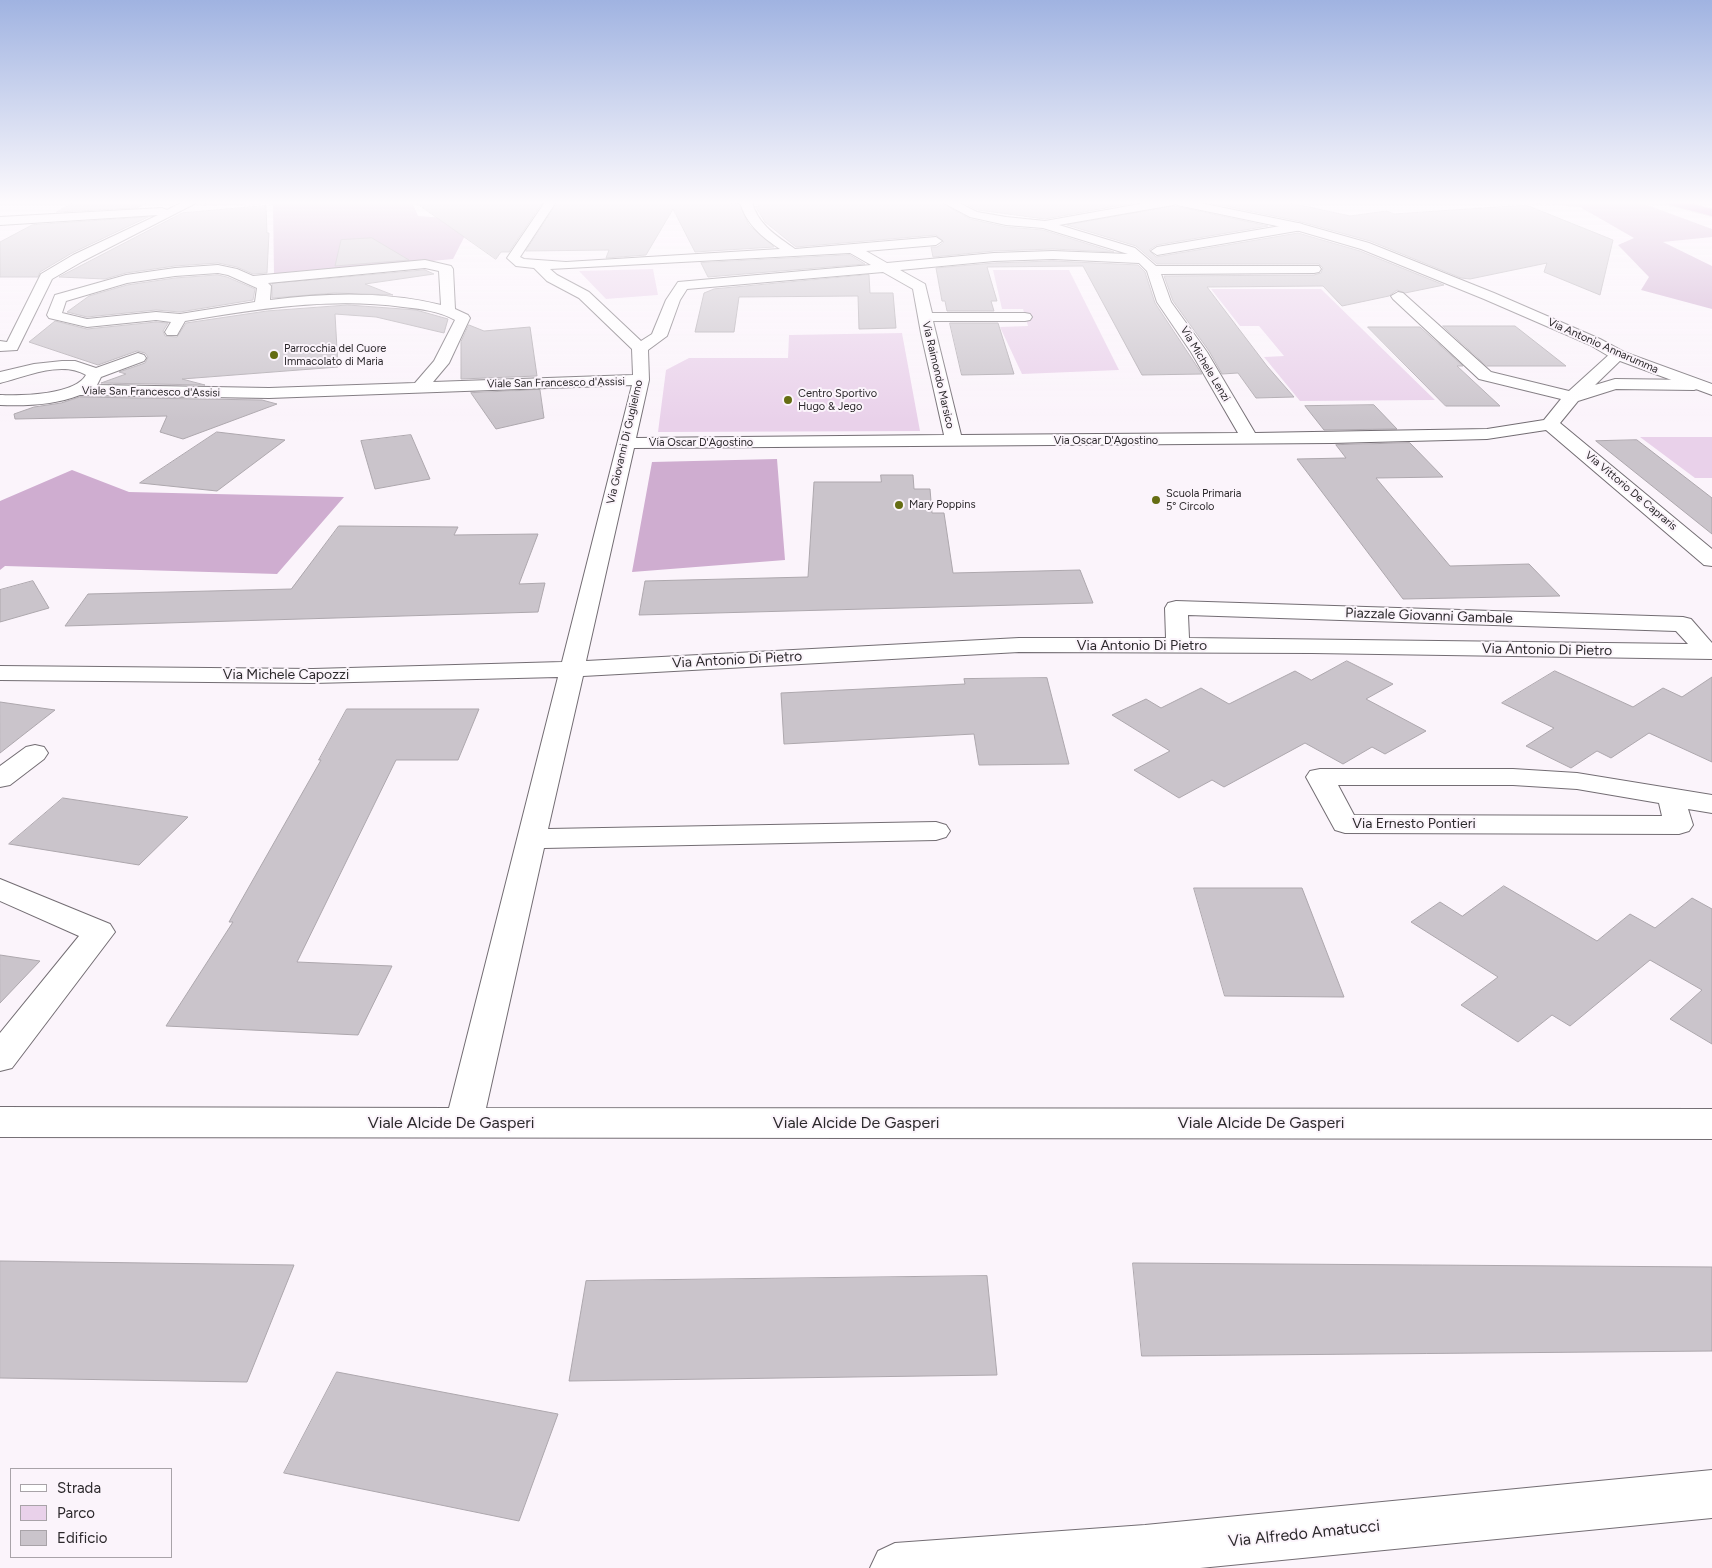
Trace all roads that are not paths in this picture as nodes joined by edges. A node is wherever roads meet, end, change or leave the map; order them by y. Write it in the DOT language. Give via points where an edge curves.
graph roads {
  1 [pos="49,275"];
  2 [pos="153,275"];
  3 [pos="238,275"];
  4 [pos="306,275"];
  5 [pos="446,275"];
  6 [pos="549,275"];
  7 [pos="564,275"];
  8 [pos="794,275"];
  9 [pos="899,275"];
  10 [pos="1152,275"];
  11 [pos="1439,275"];
  12 [pos="254,280"];
  13 [pos="571,286"];
  14 [pos="1398,296"];
  15 [pos="262,304"];
  16 [pos="448,309"];
  17 [pos="925,317"];
  18 [pos="1026,317"];
  19 [pos="180,318"];
  20 [pos="87,323"];
  21 [pos="172,332"];
  22 [pos="10,343"];
  23 [pos="640,348"];
  24 [pos="1618,355"];
  25 [pos="138,358"];
  26 [pos="70,366"];
  27 [pos="95,375"];
  28 [pos="1,378"];
  29 [pos="293,378"];
  30 [pos="641,380"];
  31 [pos="423,382"];
  32 [pos="1694,385"];
  33 [pos="75,390"];
  34 [pos="1712,390"];
  35 [pos="269,393"];
  36 [pos="1572,397"];
  37 [pos="42,399"];
  38 [pos="0,400"];
  39 [pos="0,412"];
  40 [pos="1550,424"];
  41 [pos="1250,439"];
  42 [pos="954,442"];
  43 [pos="626,443"];
  44 [pos="1712,560"];
  45 [pos="1178,646"];
  46 [pos="1709,652"];
  47 [pos="573,669"];
  48 [pos="0,673"];
  49 [pos="35,753"];
  50 [pos="0,779"];
  51 [pos="1671,797"];
  52 [pos="1712,804"];
  53 [pos="936,831"];
  54 [pos="532,839"];
  55 [pos="0,889"];
  56 [pos="0,1058"];
  57 [pos="0,1122"];
  58 [pos="464,1123"];
  59 [pos="1712,1124"];
  60 [pos="1712,1494"];
  61 [pos="895,1568"];
  1 -- 22 [label="street"];
  2 -- 20 [label="street" via="126,279 60,298 54,315"];
  3 -- 12 [label="street"];
  4 -- 12 [label="street"];
  5 -- 16 [label="street"];
  6 -- 13 [label="street"];
  7 -- 13 [label="street"];
  8 -- 23 [label="street" via="683,285 673,300 659,336"];
  9 -- 17 [label="street, Via Raimondo Marsico" via="920,288"];
  10 -- 41 [label="street, Via Michele Lenzi" via="1164,302 1199,352"];
  11 -- 24 [label="street, Via Antonio Annarumma" via="1595,342"];
  12 -- 15 [label="street" via="264,286"];
  13 -- 23 [label="street"];
  14 -- 36 [label="street" via="1485,376"];
  15 -- 16 [label="street" via="332,298 393,300"];
  15 -- 19 [label="street"];
  16 -- 31 [label="street" via="463,318 441,363"];
  17 -- 18 [label="street"];
  17 -- 42 [label="street, Via Raimondo Marsico"];
  19 -- 20 [label="street" via="156,316"];
  19 -- 21 [label="street"];
  20 -- 22 [label="street" via="43,330"];
  22 -- 26 [label="street, Viale San Francesco d'Assisi"];
  22 -- 28 [label="street"];
  23 -- 30 [label="street, Via Giovanni Di Guglielmo"];
  24 -- 32 [label="street, Via Antonio Annarumma"];
  24 -- 36 [label="street"];
  25 -- 27 [label="street"];
  26 -- 27 [label="street, Viale San Francesco d'Assisi" via="91,370"];
  26 -- 28 [label="street" via="36,368"];
  27 -- 29 [label="street, Viale San Francesco d'Assisi" via="112,379"];
  27 -- 33 [label="street" via="85,386"];
  29 -- 31 [label="street, Viale San Francesco d'Assisi"];
  29 -- 35 [label="street"];
  30 -- 31 [label="street, Viale San Francesco d'Assisi"];
  30 -- 43 [label="street, Via Giovanni Di Guglielmo"];
  31 -- 35 [label="street, Viale San Francesco d'Assisi"];
  32 -- 34 [label="street, Via Antonio Annarumma"];
  32 -- 36 [label="street" via="1615,384"];
  33 -- 35 [label="street, Viale San Francesco d'Assisi"];
  33 -- 37 [label="street"];
  36 -- 40 [label="street"];
  37 -- 38 [label="street"];
  37 -- 39 [label="street"];
  40 -- 41 [label="street, Via Oscar D'Agostino" via="1487,434"];
  40 -- 44 [label="street, Via Vittorio De Capraris"];
  41 -- 42 [label="street, Via Oscar D'Agostino" via="1140,434 1043,435"];
  42 -- 43 [label="street, Via Oscar D'Agostino"];
  43 -- 47 [label="street, Via Giovanni Di Guglielmo"];
  45 -- 46 [label="street, Via Antonio Di Pietro"];
  45 -- 46 [label="street, Piazzale Giovanni Gambale" via="1176,608 1683,624"];
  45 -- 47 [label="street, Via Antonio Di Pietro" via="1019,645"];
  47 -- 48 [label="street, Via Michele Capozzi" via="313,676"];
  47 -- 54 [label="street, Via Giovanni Di Guglielmo"];
  49 -- 50 [label="street"];
  51 -- 51 [label="street, Via Ernesto Pontieri" via="1577,781 1513,777 1320,777 1345,824 1679,825"];
  51 -- 52 [label="street, Via Ernesto Pontieri"];
  53 -- 54 [label="street"];
  54 -- 58 [label="street, Via Giovanni Di Guglielmo"];
  55 -- 56 [label="street" via="99,932"];
  57 -- 58 [label="street, Viale Alcide De Gasperi"];
  58 -- 59 [label="street, Viale Alcide De Gasperi"];
  60 -- 61 [label="street, Via Alfredo Amatucci" via="1145,1549"];
}
